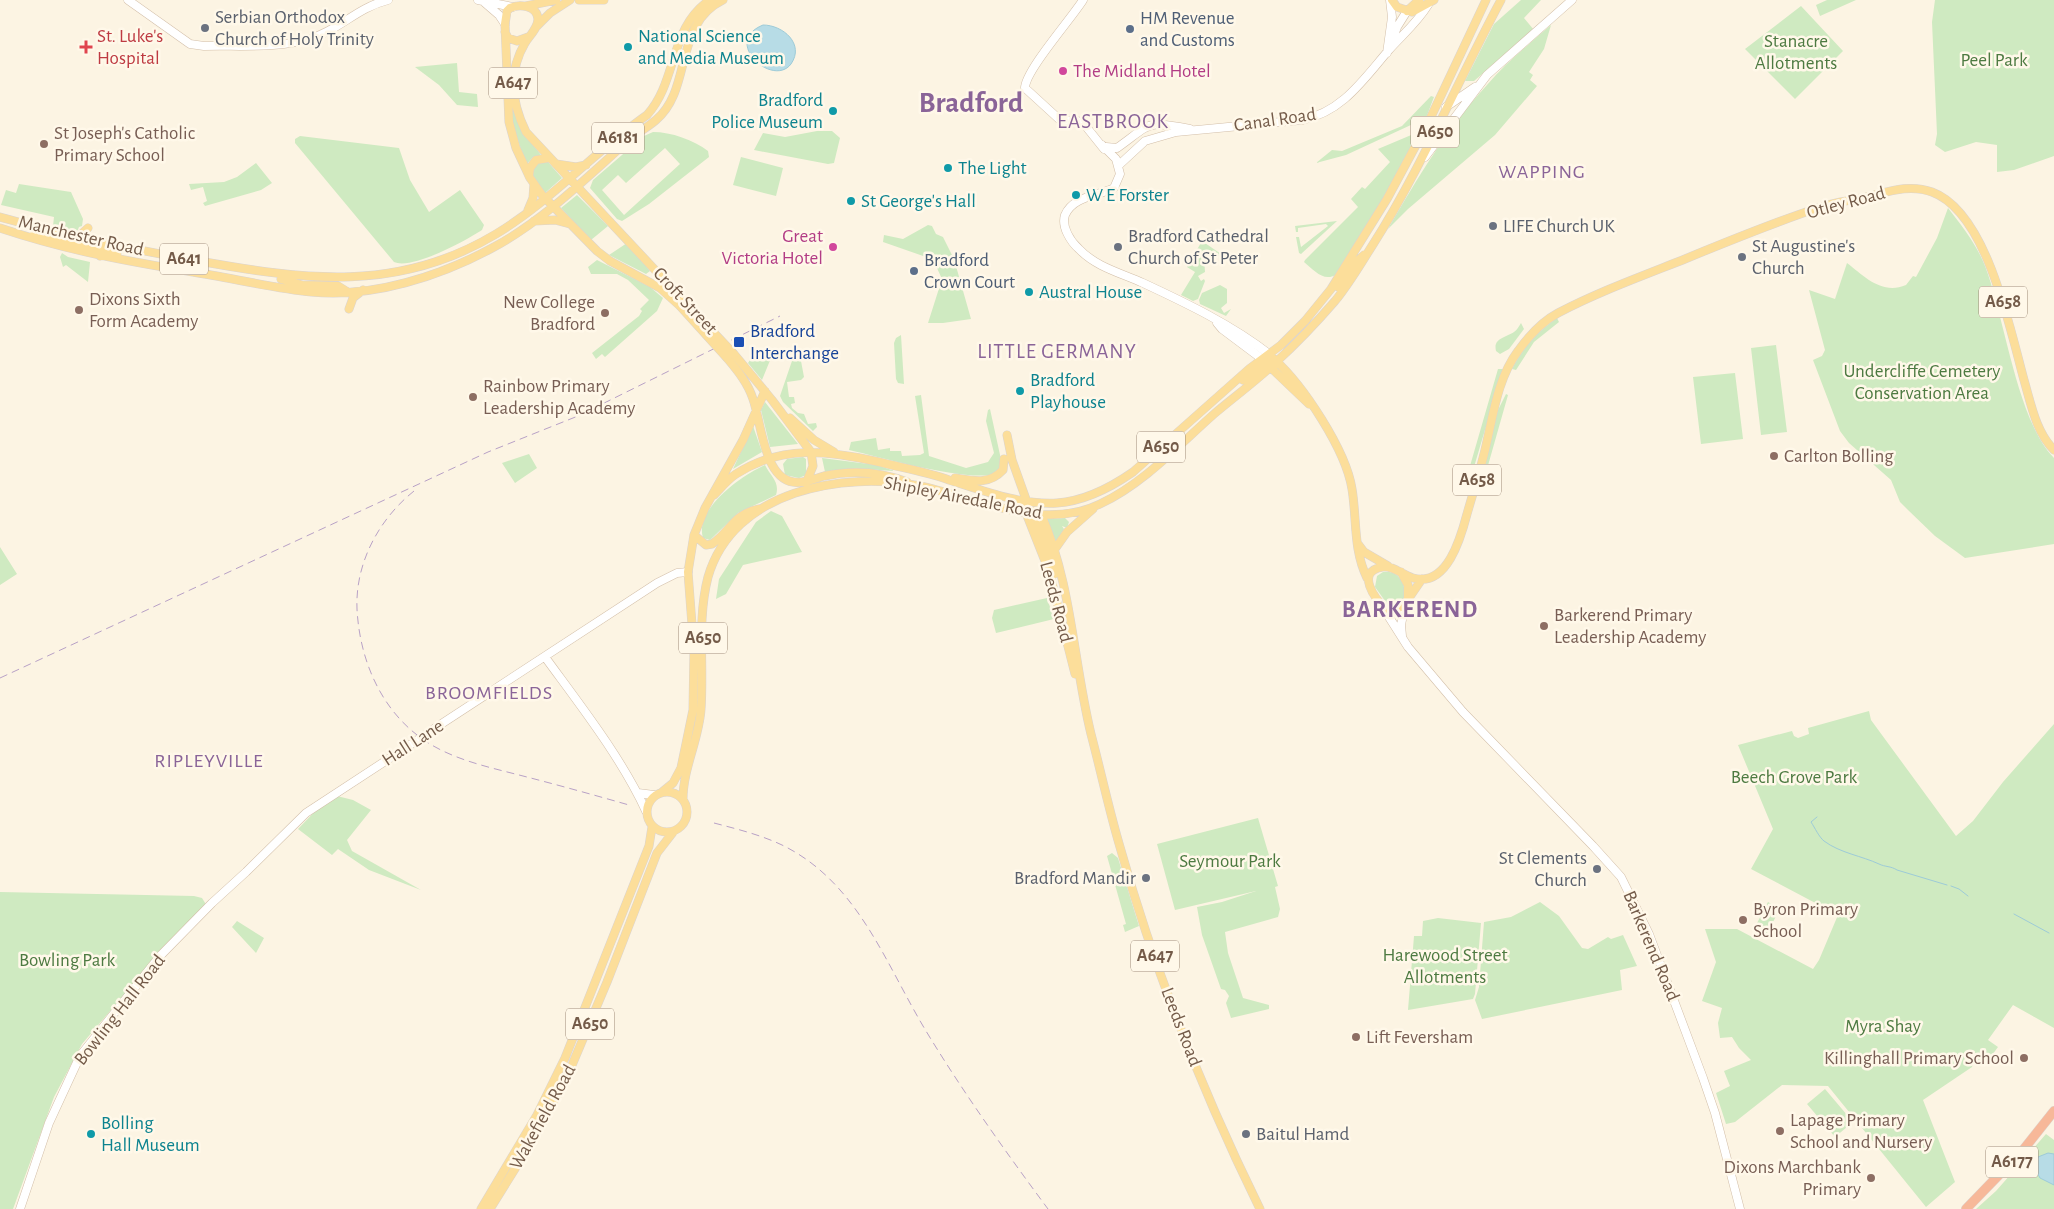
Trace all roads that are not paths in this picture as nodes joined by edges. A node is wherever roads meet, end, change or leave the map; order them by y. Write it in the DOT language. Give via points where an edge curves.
graph roads {
  1 [pos="128,0"];
  2 [pos="388,0"];
  3 [pos="556,0"];
  4 [pos="570,0"];
  5 [pos="579,0"];
  6 [pos="604,0"];
  7 [pos="710,0"];
  8 [pos="723,0"];
  9 [pos="1083,0"];
  10 [pos="1391,0"];
  11 [pos="1407,0"];
  12 [pos="1419,0"];
  13 [pos="1485,0"];
  14 [pos="1501,0"];
  15 [pos="1572,0"];
  16 [pos="480,1"];
  17 [pos="1431,2"];
  18 [pos="523,6"];
  19 [pos="513,7"];
  20 [pos="1411,10"];
  21 [pos="536,27"];
  22 [pos="505,28"];
  23 [pos="1408,32"];
  24 [pos="530,36"];
  25 [pos="1388,51"];
  26 [pos="1480,83"];
  27 [pos="1446,107"];
  28 [pos="650,112"];
  29 [pos="657,120"];
  30 [pos="1429,121"];
  31 [pos="1194,130"];
  32 [pos="1102,145"];
  33 [pos="549,158"];
  34 [pos="1421,162"];
  35 [pos="556,164"];
  36 [pos="586,165"];
  37 [pos="1119,165"];
  38 [pos="570,179"];
  39 [pos="532,181"];
  40 [pos="577,187"];
  41 [pos="546,198"];
  42 [pos="554,206"];
  43 [pos="527,212"];
  44 [pos="0,217"];
  45 [pos="534,221"];
  46 [pos="20,222"];
  47 [pos="572,225"];
  48 [pos="0,228"];
  49 [pos="88,228"];
  50 [pos="77,238"];
  51 [pos="94,242"];
  52 [pos="1369,251"];
  53 [pos="100,257"];
  54 [pos="132,262"];
  55 [pos="253,270"];
  56 [pos="347,278"];
  57 [pos="365,289"];
  58 [pos="1331,289"];
  59 [pos="346,291"];
  60 [pos="683,304"];
  61 [pos="350,309"];
  62 [pos="1214,319"];
  63 [pos="1269,354"];
  64 [pos="730,355"];
  65 [pos="1277,362"];
  66 [pos="1266,363"];
  67 [pos="765,391"];
  68 [pos="776,404"];
  69 [pos="757,410"];
  70 [pos="1315,410"];
  71 [pos="1007,435"];
  72 [pos="2054,450"];
  73 [pos="811,452"];
  74 [pos="835,453"];
  75 [pos="783,454"];
  76 [pos="770,458"];
  77 [pos="1004,459"];
  78 [pos="779,475"];
  79 [pos="936,475"];
  80 [pos="992,480"];
  81 [pos="808,481"];
  82 [pos="918,486"];
  83 [pos="802,489"];
  84 [pos="986,491"];
  85 [pos="714,495"];
  86 [pos="1031,502"];
  87 [pos="1055,503"];
  88 [pos="998,506"];
  89 [pos="1097,506"];
  90 [pos="766,508"];
  91 [pos="1069,513"];
  92 [pos="1034,514"];
  93 [pos="1067,532"];
  94 [pos="694,535"];
  95 [pos="1357,542"];
  96 [pos="1050,555"];
  97 [pos="1390,568"];
  98 [pos="688,572"];
  99 [pos="1401,572"];
  100 [pos="1368,578"];
  101 [pos="1422,579"];
  102 [pos="1407,602"];
  103 [pos="1381,604"];
  104 [pos="1403,639"];
  105 [pos="545,657"];
  106 [pos="1081,692"];
  107 [pos="638,793"];
  108 [pos="658,794"];
  109 [pos="683,799"];
  110 [pos="646,811"];
  111 [pos="652,827"];
  112 [pos="674,832"];
  113 [pos="230,887"];
  114 [pos="2054,1110"];
  115 [pos="20,1209"];
  116 [pos="481,1209"];
  117 [pos="490,1209"];
  118 [pos="1260,1209"];
  119 [pos="1740,1209"];
  120 [pos="1966,1209"];
  1 -- 2 [label="street" via="190,44 204,46 301,41 323,34 365,7"];
  3 -- 18 [label="main road"];
  4 -- 21 [label="main road, A647"];
  5 -- 6 [label="main road"];
  7 -- 28 [label="main road, A6181" via="684,26 664,91"];
  8 -- 29 [label="main road, A6181" via="709,8 697,25 689,40 674,96"];
  9 -- 32 [label="street" via="1028,76 1025,88 1056,117 1084,124"];
  10 -- 20 [label="main road" via="1397,7"];
  10 -- 25 [label="street"];
  11 -- 20 [label="main road"];
  12 -- 20 [label="main road"];
  13 -- 30 [label="main road, Shipley Airedale Road / A650"];
  14 -- 27 [label="main road, Shipley Airedale Road / A650"];
  15 -- 26 [label="street"];
  16 -- 19 [label="street"];
  16 -- 22 [label="street" via="499,14"];
  17 -- 20 [label="main road"];
  17 -- 23 [label="street, Canal Road"];
  18 -- 19 [label="main road"];
  18 -- 21 [label="main road" via="537,14"];
  19 -- 22 [label="main road" via="507,11"];
  20 -- 23 [label="street"];
  20 -- 25 [label="street, Canal Road" via="1397,27"];
  21 -- 24 [label="main road, A647"];
  22 -- 24 [label="main road, A647" via="508,38 517,41"];
  22 -- 39 [label="main road, A647" via="509,122 516,148"];
  23 -- 25 [label="street, Canal Road"];
  24 -- 33 [label="main road, A647" via="514,69 515,105 526,132"];
  25 -- 31 [label="street, Canal Road" via="1342,103 1320,116"];
  26 -- 27 [label="street"];
  26 -- 34 [label="street"];
  27 -- 30 [label="main road"];
  27 -- 34 [label="main road, Shipley Airedale Road / A650"];
  28 -- 29 [label="main road"];
  28 -- 36 [label="main road, Manchester Road / A6181"];
  29 -- 40 [label="main road, Manchester Road / A6181" via="631,138"];
  30 -- 58 [label="main road, Shipley Airedale Road / A650" via="1387,199"];
  31 -- 32 [label="street, Canal Road" via="1155,124 1136,132 1117,148 1109,149"];
  31 -- 37 [label="street, Canal Road" via="1145,141"];
  32 -- 37 [label="street"];
  33 -- 35 [label="main road, A647"];
  33 -- 39 [label="main road" via="536,160 530,168"];
  34 -- 52 [label="main road, Shipley Airedale Road / A650"];
  35 -- 36 [label="main road" via="570,167"];
  35 -- 38 [label="main road, A647"];
  36 -- 38 [label="main road, Manchester Road / A6181"];
  37 -- 62 [label="street" via="1116,186 1075,204 1066,214 1065,227 1079,249 1096,263"];
  38 -- 40 [label="main road, Croft Street / A647"];
  38 -- 41 [label="main road, Manchester Road / A6181"];
  39 -- 41 [label="main road, A647"];
  39 -- 43 [label="main road" via="533,198"];
  40 -- 42 [label="main road, Manchester Road / A641"];
  40 -- 60 [label="main road, Croft Street / A647"];
  41 -- 42 [label="main road, A647"];
  41 -- 43 [label="main road, Manchester Road / A641"];
  42 -- 45 [label="main road, Manchester Road / A641"];
  42 -- 47 [label="main road, Croft Street"];
  43 -- 56 [label="main road, Manchester Road / A641" via="496,235 453,255 401,271"];
  44 -- 46 [label="main road, Manchester Road / A641"];
  45 -- 47 [label="main road" via="555,220"];
  45 -- 57 [label="main road, Manchester Road / A641" via="511,238 460,264 391,286"];
  46 -- 50 [label="main road, Manchester Road / A641"];
  46 -- 53 [label="main road" via="28,229 61,242 92,249"];
  47 -- 60 [label="main road, Croft Street" via="608,260"];
  48 -- 53 [label="main road, Manchester Road / A641"];
  49 -- 50 [label="main road"];
  50 -- 51 [label="main road, Manchester Road / A641"];
  51 -- 54 [label="main road" via="103,251 124,255"];
  51 -- 55 [label="main road, Manchester Road / A641"];
  52 -- 58 [label="main road" via="1337,287"];
  52 -- 65 [label="main road, Shipley Airedale Road / A650" via="1335,301"];
  53 -- 54 [label="main road, Manchester Road / A641"];
  54 -- 59 [label="main road, Manchester Road / A641" via="313,292"];
  55 -- 56 [label="main road, Manchester Road / A641" via="289,276"];
  55 -- 59 [label="main road" via="262,276 302,285 338,286"];
  56 -- 59 [label="main road"];
  57 -- 59 [label="main road, Manchester Road / A641"];
  57 -- 61 [label="main road" via="354,298"];
  58 -- 63 [label="main road, Shipley Airedale Road / A650" via="1299,327"];
  60 -- 64 [label="main road, Croft Street, bridge"];
  62 -- 63 [label="street" via="1247,337"];
  62 -- 66 [label="street"];
  63 -- 65 [label="main road"];
  63 -- 66 [label="main road, Shipley Airedale Road / A650"];
  64 -- 67 [label="main road, Croft Street"];
  64 -- 69 [label="main road, Croft Street" via="749,388"];
  65 -- 66 [label="main road, Shipley Airedale Road / A650"];
  65 -- 70 [label="main road" via="1295,379"];
  66 -- 70 [label="main road"];
  66 -- 87 [label="main road, Shipley Airedale Road / A650" via="1210,404 1113,486"];
  66 -- 89 [label="main road, Shipley Airedale Road / A650" via="1155,467"];
  67 -- 68 [label="main road, Croft Street"];
  67 -- 69 [label="main road"];
  68 -- 73 [label="main road, Croft Street"];
  68 -- 74 [label="main road" via="810,436"];
  69 -- 76 [label="main road, Croft Street"];
  69 -- 85 [label="main road"];
  70 -- 95 [label="main road" via="1352,485"];
  71 -- 86 [label="main road" via="1012,460"];
  72 -- 101 [label="main road, Otley Road / A658" via="2038,425 2005,308 1987,259 1969,226 1946,199 1919,189 1901,189 1825,205 1744,234 1556,314 1517,352 1500,388 1458,544 1449,563"];
  73 -- 74 [label="main road, Shipley Airedale Road / A650"];
  73 -- 75 [label="main road, A650"];
  73 -- 81 [label="main road" via="814,466"];
  74 -- 79 [label="main road, Shipley Airedale Road / A650"];
  75 -- 76 [label="main road, A650"];
  75 -- 78 [label="main road" via="779,461"];
  76 -- 78 [label="main road, Croft Street"];
  76 -- 85 [label="main road, A650" via="735,474"];
  77 -- 80 [label="main road" via="1003,470"];
  78 -- 81 [label="main road" via="791,482"];
  79 -- 80 [label="main road"];
  79 -- 84 [label="main road, Shipley Airedale Road / A650"];
  80 -- 84 [label="main road"];
  81 -- 82 [label="main road, A650" via="826,476 869,473 895,477"];
  81 -- 83 [label="main road"];
  82 -- 83 [label="main road, Shipley Airedale Road / A650" via="861,481 835,482"];
  82 -- 88 [label="main road, Shipley Airedale Road / A650"];
  83 -- 90 [label="main road, Shipley Airedale Road / A650"];
  84 -- 86 [label="main road, Shipley Airedale Road / A650"];
  84 -- 88 [label="main road" via="986,497"];
  85 -- 94 [label="main road, A650"];
  86 -- 87 [label="main road, Shipley Airedale Road / A650"];
  86 -- 92 [label="main road"];
  87 -- 91 [label="main road" via="1065,507"];
  88 -- 92 [label="main road, Shipley Airedale Road / A650"];
  89 -- 91 [label="main road, Shipley Airedale Road / A650"];
  89 -- 93 [label="main road"];
  90 -- 94 [label="main road" via="748,512 734,520 712,544 706,545"];
  90 -- 109 [label="main road, A650" via="744,522 723,544 708,577 704,604 701,709"];
  91 -- 92 [label="main road, Shipley Airedale Road / A650"];
  91 -- 93 [label="main road" via="1072,522"];
  92 -- 96 [label="main road, Leeds Road / A647"];
  92 -- 96 [label="main road, Leeds Road / A647"];
  93 -- 96 [label="main road"];
  94 -- 98 [label="main road, A650"];
  95 -- 97 [label="main road" via="1364,552"];
  95 -- 100 [label="main road"];
  96 -- 106 [label="main road, Leeds Road / A647" via="1055,592"];
  96 -- 106 [label="main road, Leeds Road / A647" via="1065,585"];
  97 -- 99 [label="main road"];
  97 -- 100 [label="main road" via="1376,569"];
  98 -- 105 [label="street, Hall Lane" via="677,573 657,583"];
  98 -- 108 [label="main road, A650" via="694,651 693,710 681,768 673,783"];
  99 -- 101 [label="main road"];
  99 -- 102 [label="main road" via="1408,585"];
  100 -- 103 [label="main road" via="1371,590"];
  101 -- 102 [label="main road, A658"];
  102 -- 103 [label="main road" via="1390,610"];
  102 -- 104 [label="street" via="1401,625"];
  103 -- 104 [label="street, Barkerend Road"];
  104 -- 119 [label="street, Barkerend Road" via="1493,745 1621,877 1650,934 1716,1112"];
  105 -- 107 [label="street"];
  105 -- 113 [label="street, Hall Lane, bridge" via="306,813"];
  106 -- 118 [label="main road, Leeds Road / A647" via="1120,847 1165,987 1228,1142"];
  107 -- 108 [label="street"];
  107 -- 110 [label="street"];
  108 -- 109 [label="main road" via="675,793"];
  108 -- 110 [label="main road, A650" via="648,802"];
  109 -- 112 [label="main road, A650" via="687,816 684,824"];
  110 -- 111 [label="main road"];
  111 -- 112 [label="main road" via="666,833"];
  111 -- 116 [label="main road, Wakefield Road / A650" via="649,846 565,1058 537,1116"];
  112 -- 117 [label="main road, Wakefield Road / A650" via="657,853 567,1077 534,1140"];
  113 -- 115 [label="street, Bowling Hall Road" via="160,956 80,1056 49,1123"];
  114 -- 120 [label="highway, A6177" via="2023,1150"];
}
